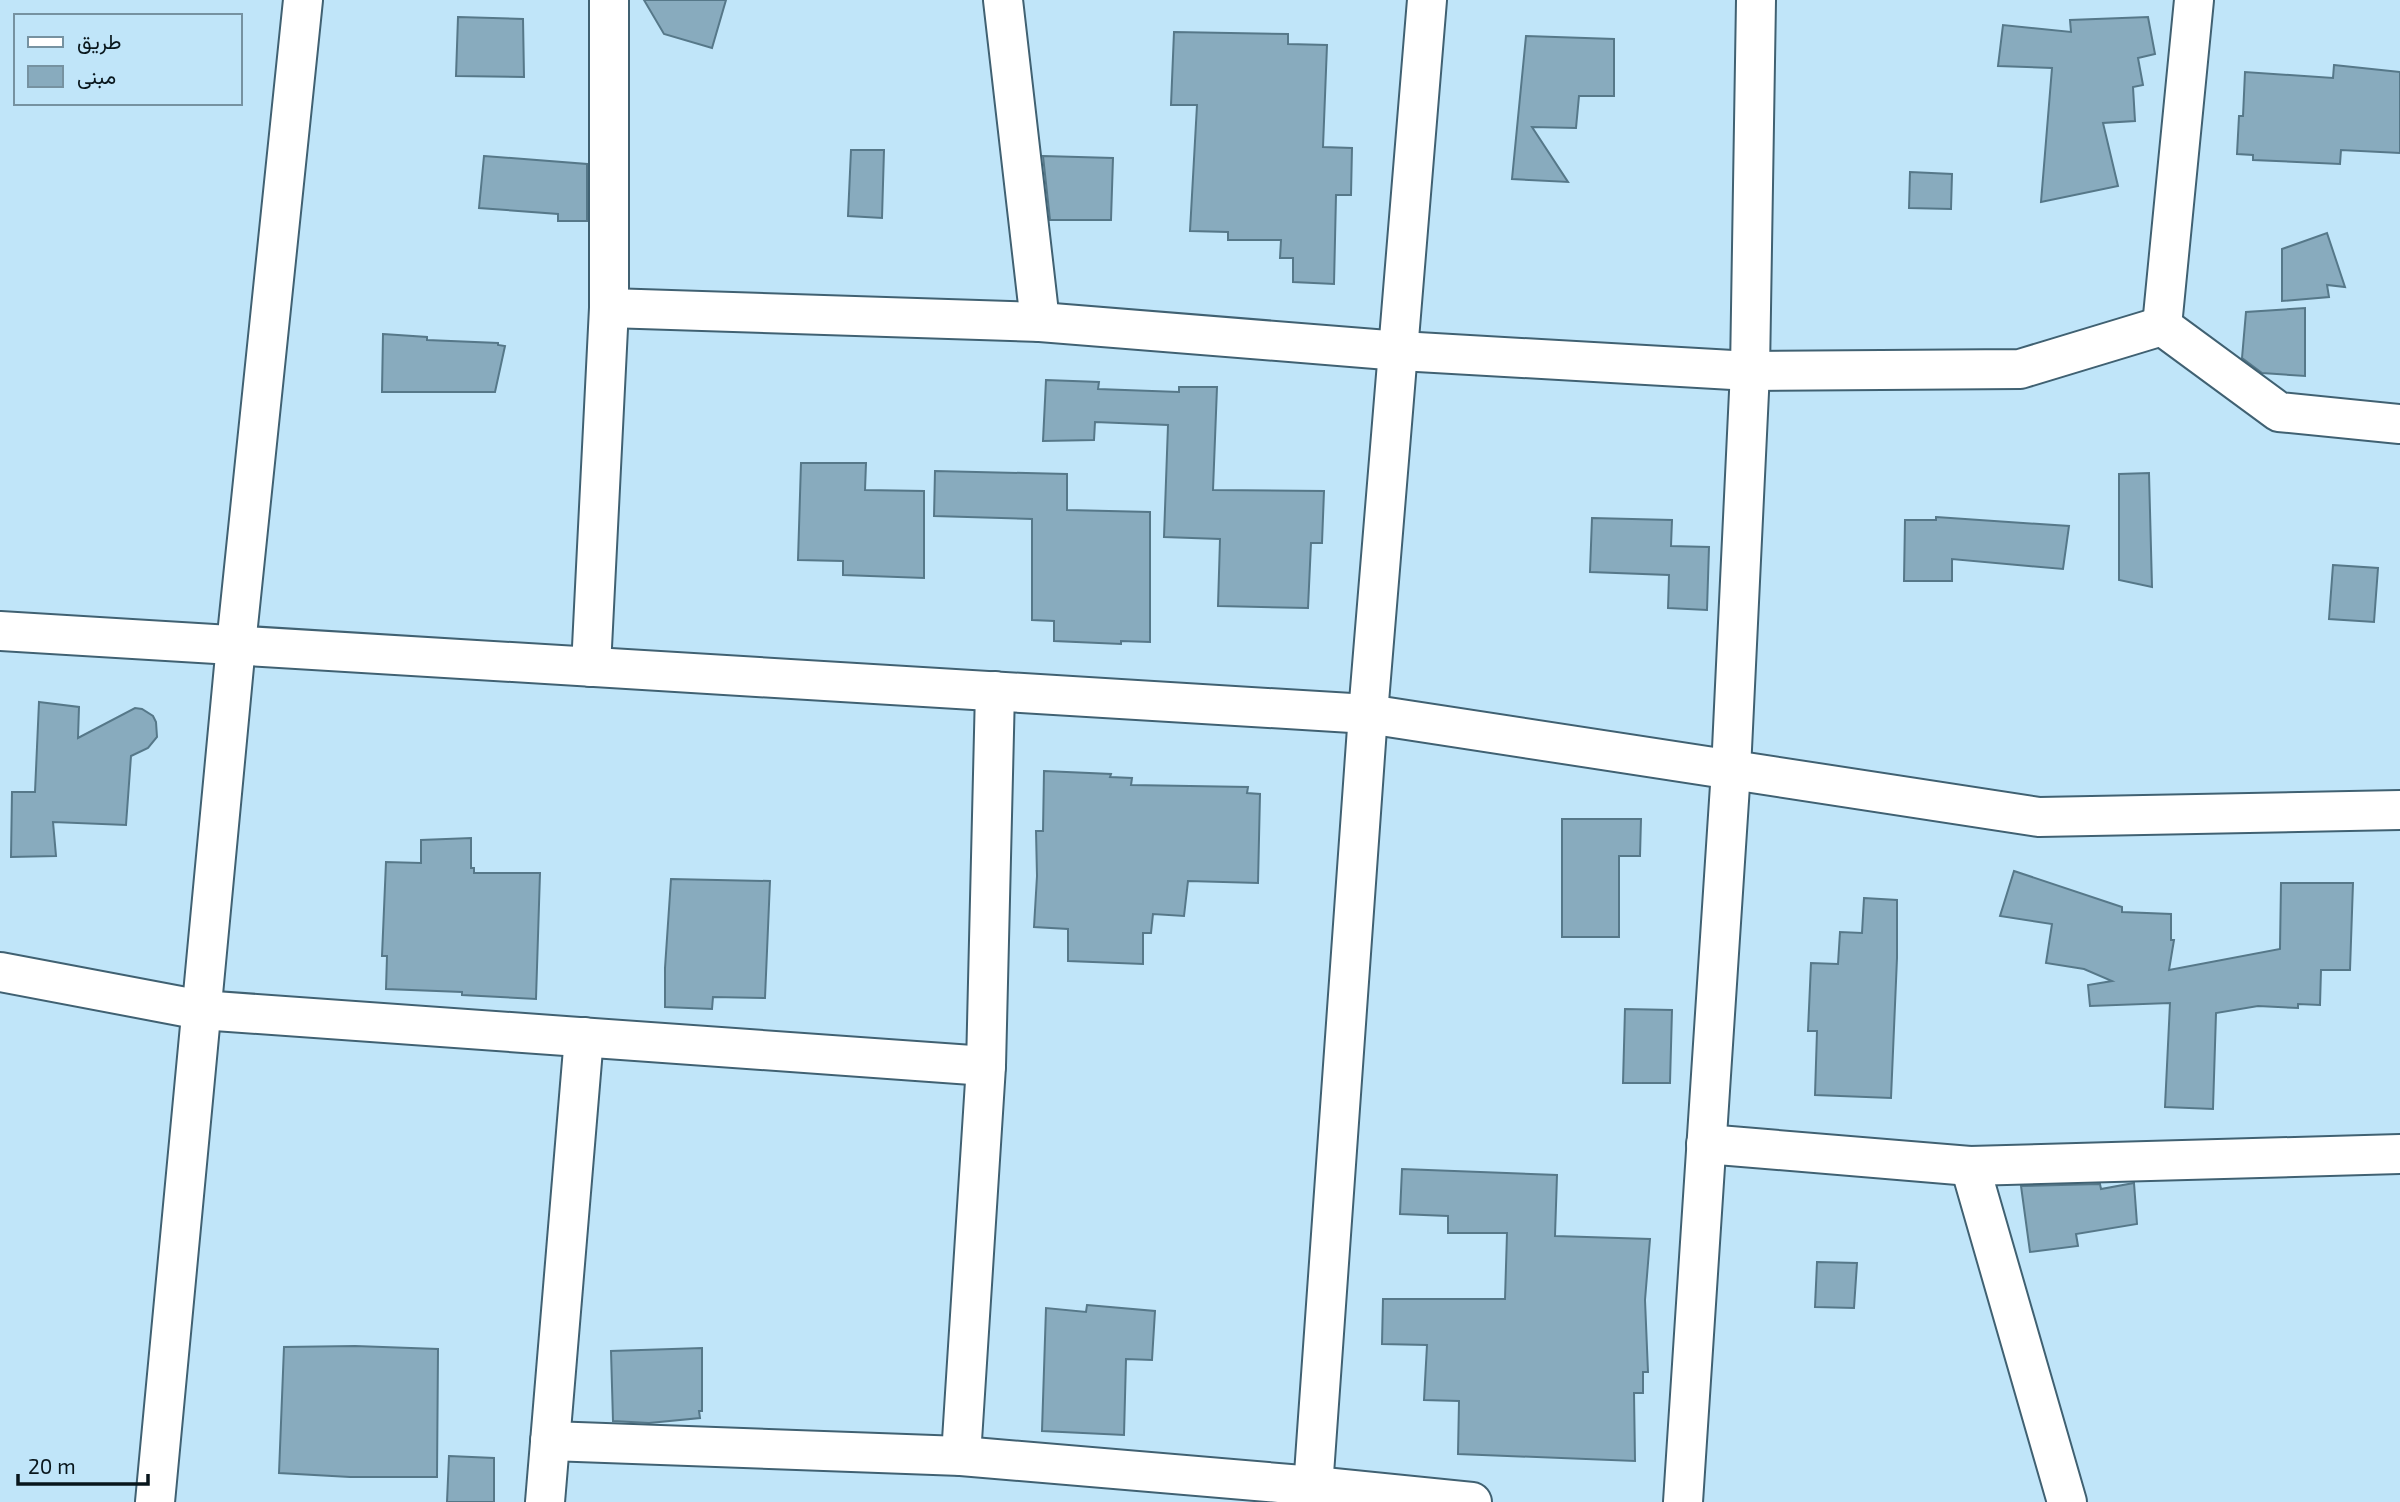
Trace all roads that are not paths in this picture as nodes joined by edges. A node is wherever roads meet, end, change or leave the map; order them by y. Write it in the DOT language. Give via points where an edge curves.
graph roads {
  1 [pos="303,0"];
  2 [pos="609,0"];
  3 [pos="1003,0"];
  4 [pos="1427,0"];
  5 [pos="1756,0"];
  6 [pos="2193,0"];
  7 [pos="609,308"];
  8 [pos="1040,322"];
  9 [pos="2162,326"];
  10 [pos="1400,351"];
  11 [pos="1750,371"];
  12 [pos="2400,424"];
  13 [pos="0,631"];
  14 [pos="236,645"];
  15 [pos="591,667"];
  16 [pos="995,691"];
  17 [pos="1368,715"];
  18 [pos="1731,770"];
  19 [pos="2400,810"];
  20 [pos="0,972"];
  21 [pos="201,1010"];
  22 [pos="584,1037"];
  23 [pos="986,1066"];
  24 [pos="1706,1144"];
  25 [pos="2400,1154"];
  26 [pos="1970,1166"];
  27 [pos="551,1441"];
  28 [pos="961,1456"];
  29 [pos="1313,1494"];
  30 [pos="155,1502"];
  31 [pos="545,1502"];
  32 [pos="1472,1502"];
  33 [pos="1683,1502"];
  34 [pos="2067,1502"];
  1 -- 14 [label="street"];
  2 -- 7 [label="street"];
  3 -- 8 [label="street"];
  4 -- 10 [label="street"];
  5 -- 11 [label="street"];
  6 -- 9 [label="street"];
  7 -- 8 [label="street"];
  7 -- 15 [label="street"];
  8 -- 10 [label="street"];
  9 -- 11 [label="street" via="2020,369"];
  9 -- 12 [label="street" via="2279,412"];
  10 -- 11 [label="street"];
  10 -- 17 [label="street"];
  11 -- 18 [label="street"];
  13 -- 14 [label="street"];
  14 -- 15 [label="street"];
  14 -- 21 [label="street"];
  15 -- 16 [label="street"];
  16 -- 17 [label="street"];
  16 -- 23 [label="street"];
  17 -- 18 [label="street"];
  17 -- 29 [label="street"];
  18 -- 19 [label="street" via="2039,817"];
  18 -- 24 [label="street"];
  20 -- 21 [label="street"];
  21 -- 22 [label="street"];
  21 -- 30 [label="street"];
  22 -- 23 [label="street"];
  22 -- 27 [label="street"];
  23 -- 28 [label="street"];
  24 -- 26 [label="street"];
  24 -- 33 [label="street"];
  25 -- 26 [label="street"];
  26 -- 34 [label="street"];
  27 -- 28 [label="street"];
  27 -- 31 [label="street"];
  28 -- 29 [label="street"];
  29 -- 32 [label="street"];
}
